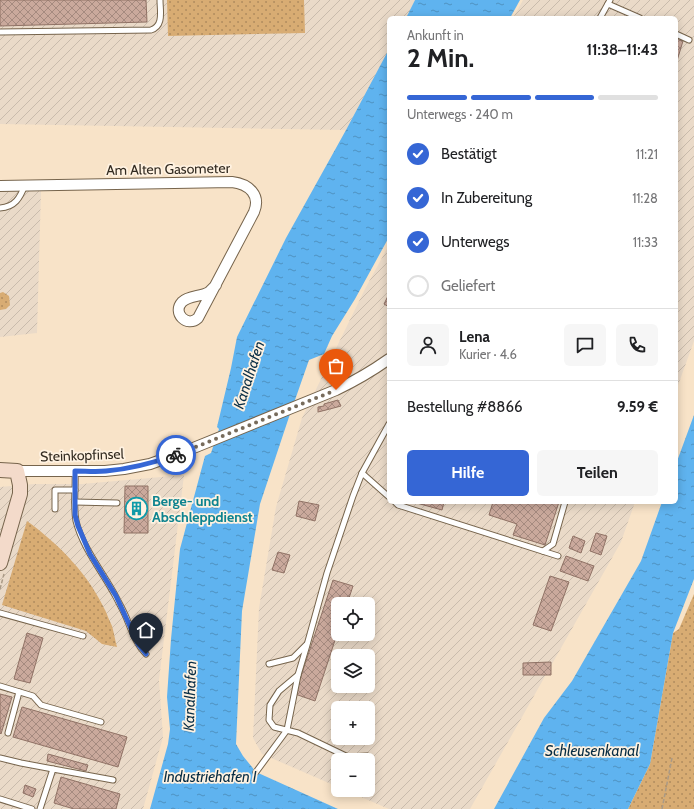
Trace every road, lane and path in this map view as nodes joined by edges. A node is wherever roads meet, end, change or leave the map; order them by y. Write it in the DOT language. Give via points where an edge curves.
graph roads {
  1 [pos="160,0"];
  2 [pos="609,2"];
  3 [pos="601,16"];
  4 [pos="636,16"];
  5 [pos="0,32"];
  6 [pos="678,35"];
  7 [pos="689,40"];
  8 [pos="25,185"];
  9 [pos="0,186"];
  10 [pos="0,208"];
  11 [pos="216,285"];
  12 [pos="387,360"];
  13 [pos="387,428"];
  14 [pos="0,470"];
  15 [pos="17,471"];
  16 [pos="75,471"];
  17 [pos="362,473"];
  18 [pos="75,490"];
  19 [pos="387,495"];
  20 [pos="75,502"];
  21 [pos="117,503"];
  22 [pos="397,504"];
  23 [pos="564,504"];
  24 [pos="55,509"];
  25 [pos="543,551"];
  26 [pos="558,556"];
  27 [pos="0,563"];
  28 [pos="0,613"];
  29 [pos="83,636"];
  30 [pos="307,645"];
  31 [pos="146,654"];
  32 [pos="269,664"];
  33 [pos="298,675"];
  34 [pos="0,686"];
  35 [pos="19,692"];
  36 [pos="101,722"];
  37 [pos="287,730"];
  38 [pos="8,733"];
  39 [pos="340,753"];
  40 [pos="0,758"];
  41 [pos="672,758"];
  42 [pos="53,769"];
  43 [pos="256,772"];
  44 [pos="113,780"];
  45 [pos="0,799"];
  46 [pos="32,809"];
  47 [pos="40,809"];
  48 [pos="662,809"];
  1 -- 5 [label="lane" via="159,23 151,30"];
  2 -- 3 [label="lane"];
  2 -- 4 [label="lane"];
  6 -- 7 [label="lane"];
  8 -- 9 [label="street, Am Alten Gasometer"];
  8 -- 10 [label="lane" via="14,204"];
  8 -- 11 [label="street, Am Alten Gasometer" via="232,182 244,185 256,198 256,208"];
  12 -- 16 [label="street, Steinkopfinsel" via="336,390 186,451 128,468"];
  13 -- 17 [label="lane"];
  14 -- 15 [label="main road"];
  15 -- 16 [label="street, Steinkopfinsel"];
  15 -- 27 [label="main road" via="20,494"];
  16 -- 18 [label="lane"];
  17 -- 19 [label="lane"];
  17 -- 30 [label="lane" via="327,573"];
  18 -- 20 [label="lane"];
  18 -- 24 [label="lane" via="55,490"];
  20 -- 21 [label="lane"];
  20 -- 31 [label="lane" via="76,520 82,537 116,596 138,644"];
  22 -- 25 [label="lane"];
  23 -- 25 [label="lane" via="553,544"];
  25 -- 26 [label="lane"];
  28 -- 29 [label="lane"];
  30 -- 32 [label="lane" via="292,658"];
  30 -- 33 [label="lane"];
  33 -- 37 [label="lane"];
  33 -- 37 [label="lane" via="279,691 270,705 269,720 274,728"];
  34 -- 35 [label="lane"];
  35 -- 36 [label="lane" via="33,696 41,705"];
  35 -- 38 [label="lane"];
  37 -- 39 [label="lane"];
  37 -- 43 [label="lane"];
  40 -- 42 [label="lane"];
  41 -- 48 [label="path"];
  42 -- 44 [label="lane"];
  42 -- 47 [label="lane"];
  45 -- 46 [label="lane"];
}
